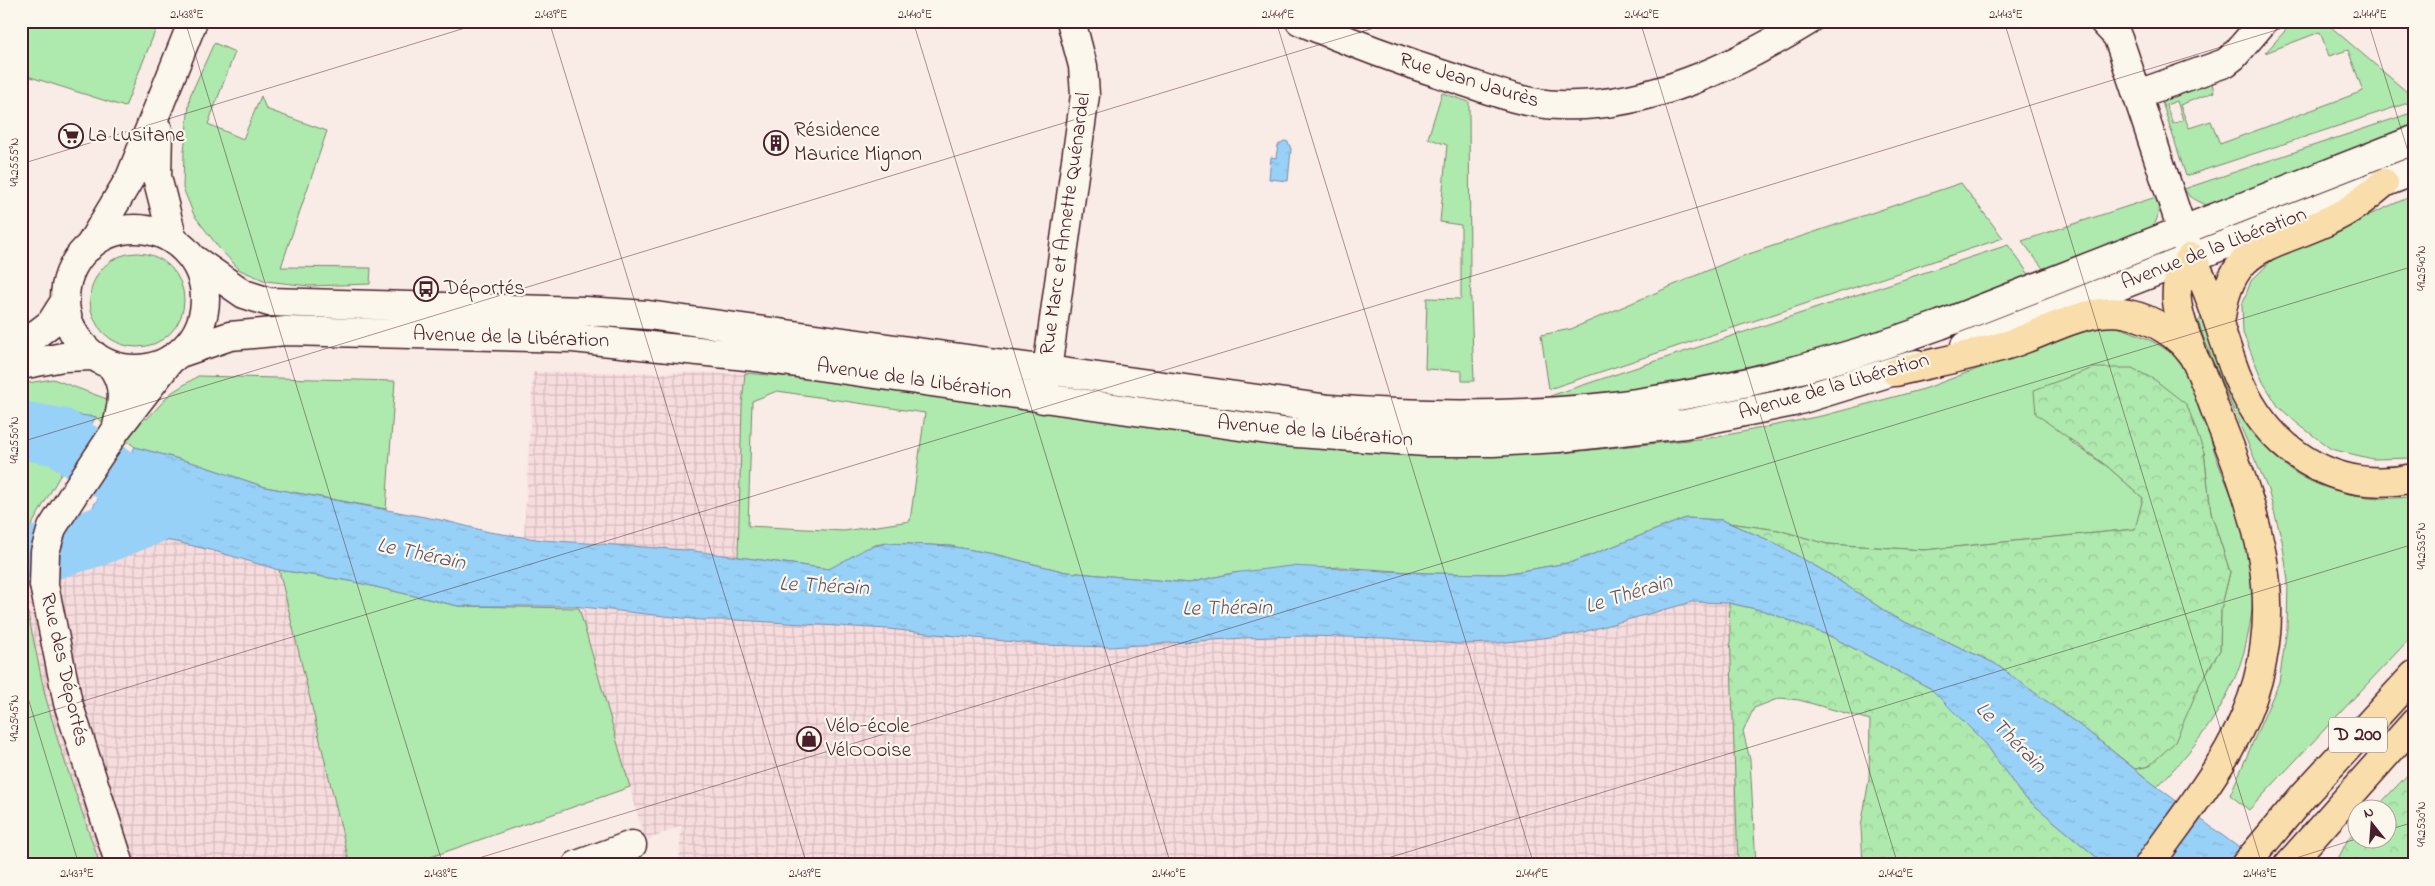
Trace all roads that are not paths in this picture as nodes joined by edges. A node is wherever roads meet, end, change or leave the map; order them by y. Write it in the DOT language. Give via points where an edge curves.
graph roads {
  1 [pos="193,21"];
  2 [pos="1071,21"];
  3 [pos="1300,21"];
  4 [pos="1808,21"];
  5 [pos="2103,21"];
  6 [pos="2264,21"];
  7 [pos="2138,94"];
  8 [pos="160,104"];
  9 [pos="2414,140"];
  10 [pos="2414,171"];
  11 [pos="2384,183"];
  12 [pos="2182,230"];
  13 [pos="173,240"];
  14 [pos="89,246"];
  15 [pos="2190,256"];
  16 [pos="192,258"];
  17 [pos="65,301"];
  18 [pos="2220,325"];
  19 [pos="21,346"];
  20 [pos="176,356"];
  21 [pos="2193,356"];
  22 [pos="103,360"];
  23 [pos="21,365"];
  24 [pos="1047,370"];
  25 [pos="1896,372"];
  26 [pos="1043,399"];
  27 [pos="1530,411"];
  28 [pos="116,430"];
  29 [pos="1532,439"];
  30 [pos="2414,478"];
  31 [pos="2414,675"];
  32 [pos="2414,723"];
  33 [pos="632,845"];
  34 [pos="120,865"];
  35 [pos="578,865"];
  36 [pos="2150,865"];
  37 [pos="2245,865"];
  38 [pos="2288,865"];
  1 -- 8 [label="main road"];
  2 -- 24 [label="main road, Rue Marc et Annette Quénardel" via="1083,66 1085,95"];
  3 -- 4 [label="main road, Rue Jean Jaurès" via="1364,48 1504,95 1560,105 1611,102 1680,85 1764,46"];
  5 -- 7 [label="main road" via="2116,36"];
  6 -- 7 [label="main road" via="2225,63"];
  7 -- 12 [label="main road"];
  8 -- 13 [label="main road" via="157,178"];
  8 -- 14 [label="main road" via="130,178"];
  9 -- 12 [label="main road, Avenue de la Libération"];
  10 -- 11 [label="main road, Avenue de la Libération"];
  11 -- 15 [label="main road, Avenue de la Libération"];
  11 -- 18 [label="main road" via="2345,213 2268,245 2245,259 2226,291"];
  12 -- 15 [label="main road"];
  12 -- 27 [label="main road, Avenue de la Libération" via="1940,325 1845,358 1700,393 1634,403"];
  13 -- 14 [label="main road" via="145,230 125,230"];
  13 -- 16 [label="main road"];
  14 -- 17 [label="main road" via="69,275"];
  15 -- 18 [label="main road" via="2202,276"];
  15 -- 21 [label="main road" via="2178,277 2176,293 2179,314"];
  15 -- 25 [label="main road, Avenue de la Libération" via="2052,314"];
  16 -- 20 [label="main road" via="204,287 205,308 199,328"];
  16 -- 24 [label="main road, Avenue de la Libération" via="244,294 269,302 648,315"];
  17 -- 19 [label="main road" via="51,323"];
  17 -- 22 [label="main road" via="68,319 76,336"];
  18 -- 30 [label="main road" via="2244,391 2260,417 2287,448 2316,468 2349,480 2386,483"];
  20 -- 22 [label="main road" via="142,369"];
  20 -- 26 [label="main road, Avenue de la Libération" via="230,336 286,331 573,338 756,357"];
  20 -- 28 [label="main road, Rue des Déportés"];
  21 -- 25 [label="main road" via="2169,332 2155,324 2112,312 2082,318 1980,352"];
  21 -- 36 [label="main road" via="2245,487 2258,530 2267,576 2268,620 2262,663 2250,704 2219,766"];
  22 -- 23 [label="main road" via="63,357"];
  22 -- 28 [label="main road, Rue des Déportés" via="120,379 123,394"];
  24 -- 26 [label="main road, Rue Marc et Annette Quénardel"];
  24 -- 27 [label="main road, Avenue de la Libération" via="1329,409 1432,414"];
  25 -- 29 [label="main road, Avenue de la Libération" via="1724,418 1638,431"];
  26 -- 29 [label="main road, Avenue de la Libération" via="1320,436 1426,442"];
  27 -- 29 [label="main road"];
  28 -- 34 [label="main road, Rue des Déportés" via="48,538 43,567 73,724"];
  31 -- 37 [label="main road, D 200" via="2303,796"];
  32 -- 38 [label="main road, D 200"];
  33 -- 35 [label="main road"];
}
